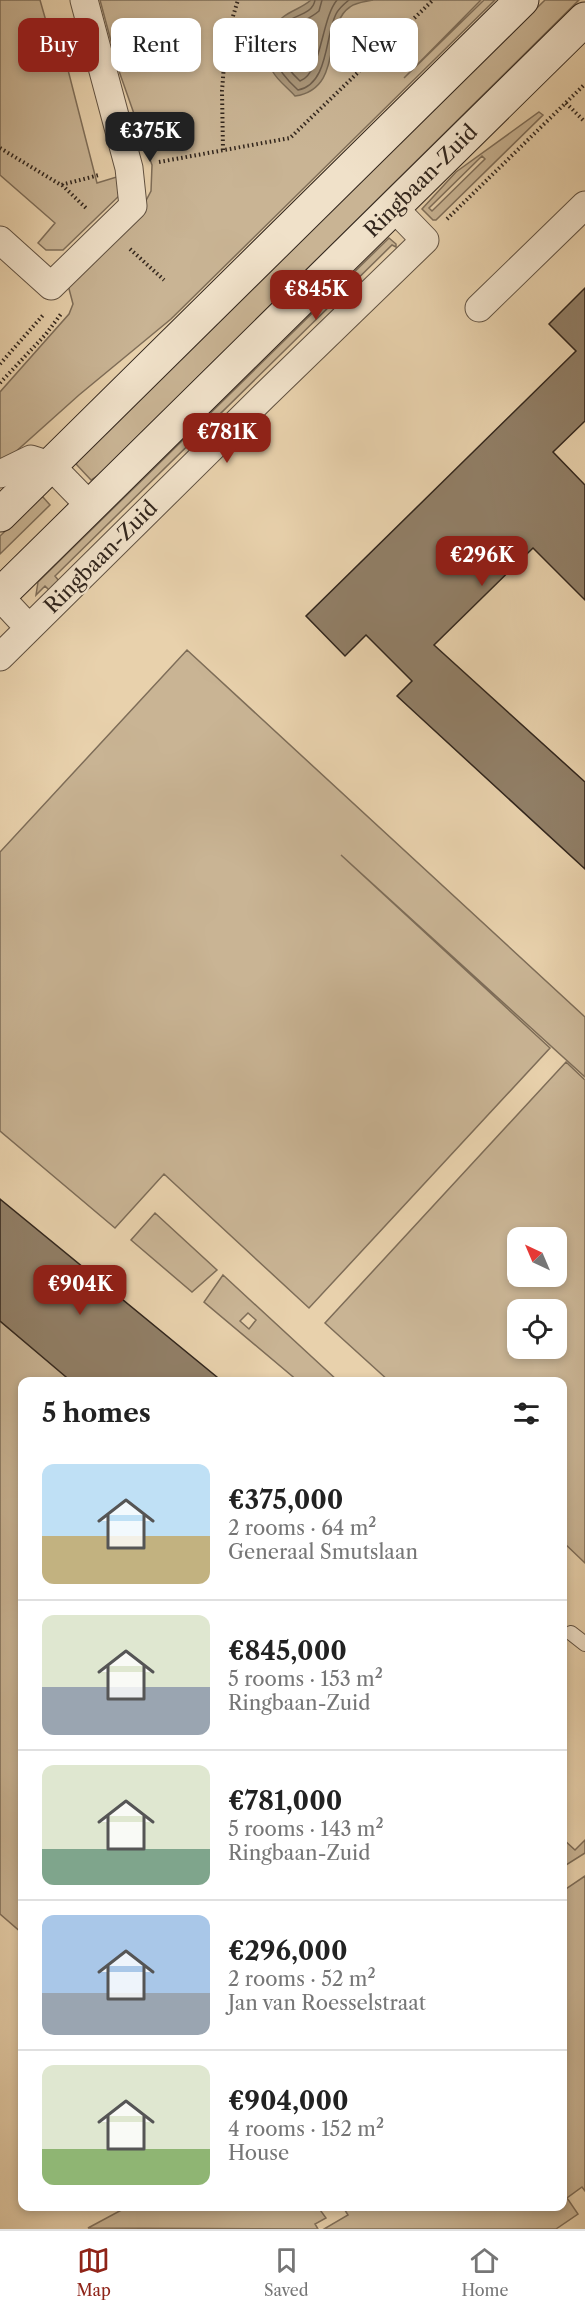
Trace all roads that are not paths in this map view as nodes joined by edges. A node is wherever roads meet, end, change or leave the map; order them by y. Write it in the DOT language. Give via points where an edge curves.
graph roads {
  1 [pos="84,0"];
  2 [pos="522,0"];
  3 [pos="585,19"];
  4 [pos="585,205"];
  5 [pos="393,208"];
  6 [pos="0,240"];
  7 [pos="479,308"];
  8 [pos="50,465"];
  9 [pos="0,474"];
  10 [pos="91,507"];
  11 [pos="0,515"];
  12 [pos="0,596"];
  13 [pos="29,628"];
  14 [pos="0,657"];
  15 [pos="571,1633"];
  16 [pos="585,1644"];
  1 -- 6 [label="street" via="129,168 133,206 51,286"];
  2 -- 8 [label="main road"];
  3 -- 5 [label="main road, Ringbaan-Zuid"];
  4 -- 7 [label="street"];
  5 -- 10 [label="main road, Ringbaan-Zuid"];
  5 -- 13 [label="street, Ringbaan-Zuid" via="425,240"];
  8 -- 9 [label="street" via="31,459"];
  8 -- 10 [label="street"];
  8 -- 11 [label="main road"];
  10 -- 12 [label="main road, Ringbaan-Zuid"];
  12 -- 13 [label="street, Ringbaan-Zuid"];
  13 -- 14 [label="street, Ringbaan-Zuid"];
  15 -- 16 [label="lane"];
}
